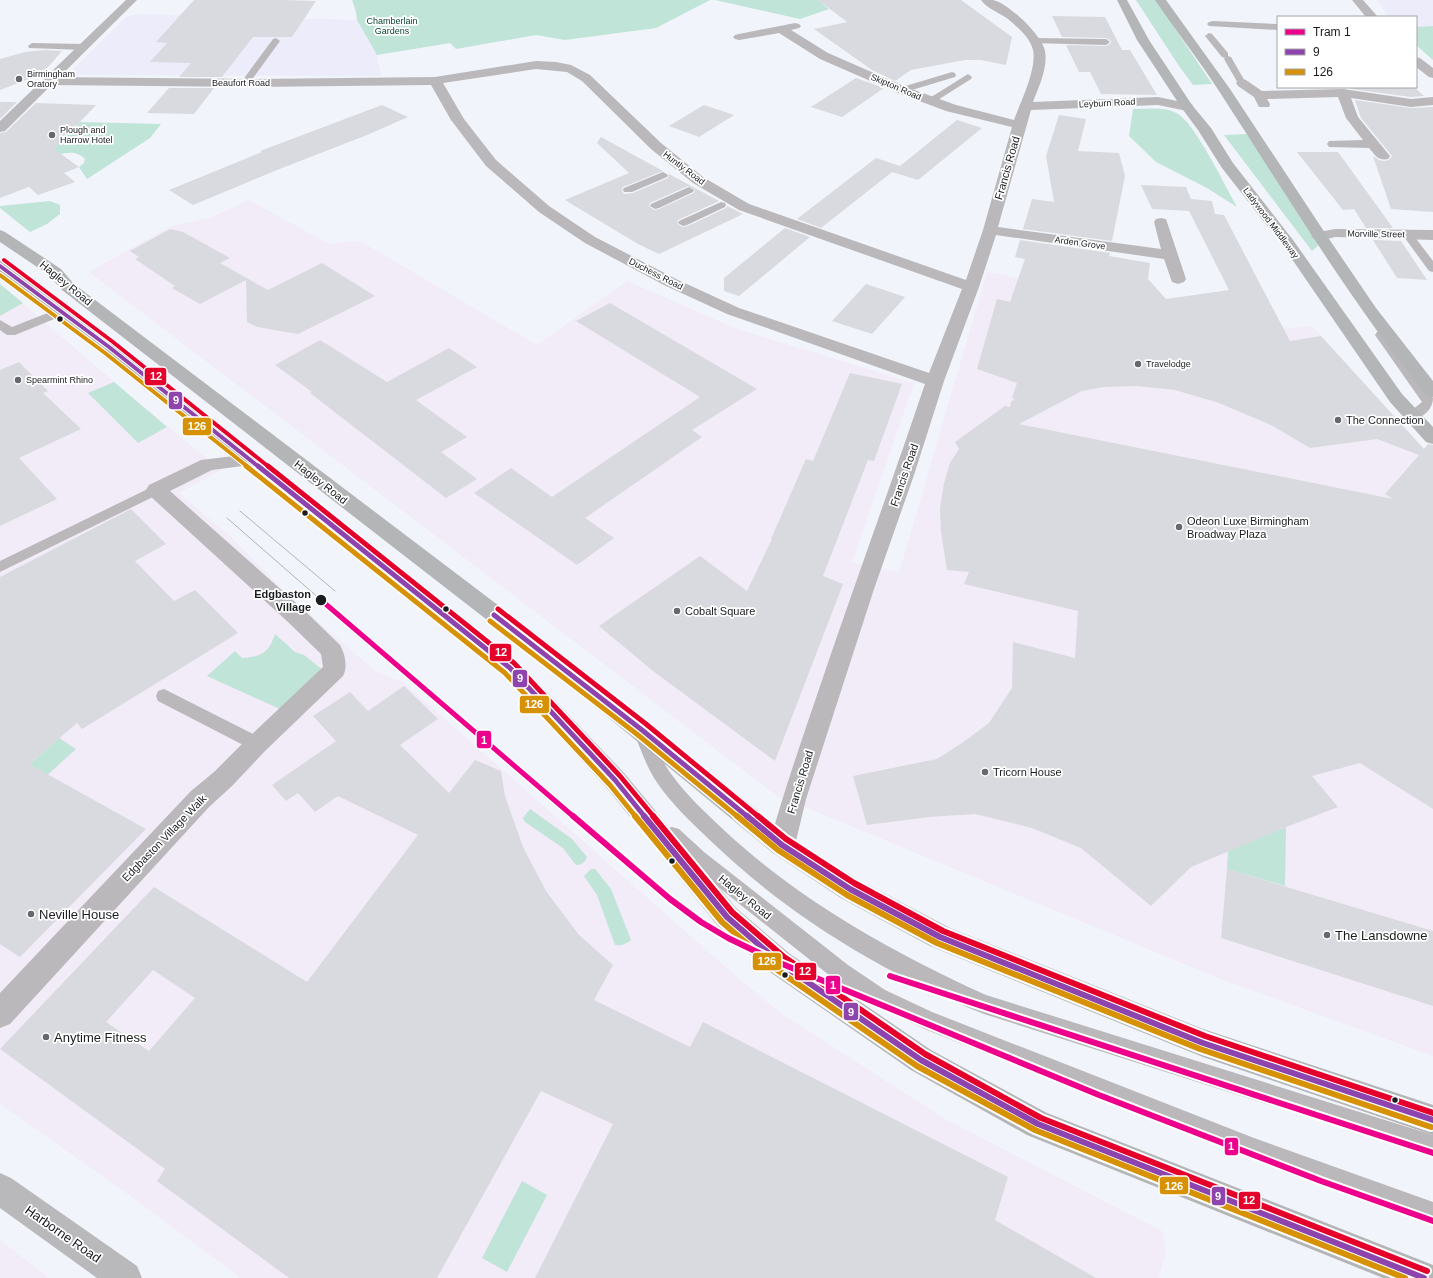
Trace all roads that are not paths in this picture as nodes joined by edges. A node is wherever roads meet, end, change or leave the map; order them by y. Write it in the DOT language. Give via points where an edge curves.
graph roads {
  1 [pos="132,0"];
  2 [pos="986,0"];
  3 [pos="1122,0"];
  4 [pos="1160,0"];
  5 [pos="1357,0"];
  6 [pos="1204,16"];
  7 [pos="1371,16"];
  8 [pos="801,24"];
  9 [pos="1213,24"];
  10 [pos="1277,27"];
  11 [pos="781,29"];
  12 [pos="1209,36"];
  13 [pos="739,37"];
  14 [pos="276,41"];
  15 [pos="1035,41"];
  16 [pos="1106,42"];
  17 [pos="32,46"];
  18 [pos="83,47"];
  19 [pos="1417,63"];
  20 [pos="1433,74"];
  21 [pos="952,75"];
  22 [pos="968,77"];
  23 [pos="48,81"];
  24 [pos="435,81"];
  25 [pos="245,83"];
  26 [pos="1242,83"];
  27 [pos="902,90"];
  28 [pos="1342,93"];
  29 [pos="930,101"];
  30 [pos="1433,101"];
  31 [pos="1026,106"];
  32 [pos="1187,107"];
  33 [pos="1019,125"];
  34 [pos="0,128"];
  35 [pos="1334,144"];
  36 [pos="1374,144"];
  37 [pos="1383,156"];
  38 [pos="663,175"];
  39 [pos="628,190"];
  40 [pos="689,190"];
  41 [pos="720,205"];
  42 [pos="655,206"];
  43 [pos="1161,222"];
  44 [pos="683,223"];
  45 [pos="990,230"];
  46 [pos="1406,234"];
  47 [pos="0,235"];
  48 [pos="1433,235"];
  49 [pos="1319,236"];
  50 [pos="1170,255"];
  51 [pos="1337,262"];
  52 [pos="0,266"];
  53 [pos="1433,269"];
  54 [pos="1178,279"];
  55 [pos="971,287"];
  56 [pos="60,312"];
  57 [pos="0,324"];
  58 [pos="935,381"];
  59 [pos="1433,392"];
  60 [pos="1413,415"];
  61 [pos="1433,438"];
  62 [pos="223,439"];
  63 [pos="250,460"];
  64 [pos="208,464"];
  65 [pos="156,490"];
  66 [pos="0,567"];
  67 [pos="164,696"];
  68 [pos="642,730"];
  69 [pos="257,744"];
  70 [pos="615,780"];
  71 [pos="782,845"];
  72 [pos="0,1014"];
  73 [pos="1433,1120"];
  74 [pos="1433,1146"];
  75 [pos="0,1189"];
  76 [pos="1433,1214"];
  77 [pos="125,1278"];
  78 [pos="1424,1278"];
  1 -- 18 [label="main road"];
  2 -- 15 [label="street" via="1026,28"];
  3 -- 32 [label="highway, Ladywood Middleway" via="1143,40"];
  4 -- 49 [label="highway" via="1224,89"];
  5 -- 7 [label="street"];
  6 -- 9 [label="street"];
  8 -- 11 [label="street"];
  9 -- 10 [label="street"];
  9 -- 12 [label="street" via="1206,27"];
  11 -- 13 [label="street"];
  11 -- 27 [label="street, Skipton Road" via="824,56"];
  12 -- 26 [label="lane" via="1227,57"];
  14 -- 25 [label="lane"];
  15 -- 16 [label="lane"];
  15 -- 31 [label="street, Francis Road" via="1040,50 1039,67"];
  17 -- 18 [label="lane"];
  18 -- 23 [label="main road"];
  19 -- 20 [label="street"];
  21 -- 27 [label="lane"];
  22 -- 29 [label="lane"];
  23 -- 25 [label="street, Beaufort Road"];
  23 -- 34 [label="main road"];
  24 -- 25 [label="street, Beaufort Road"];
  24 -- 55 [label="street, Huntly Road" via="536,66 571,69 586,78 656,146 698,180 744,207"];
  24 -- 58 [label="street, Duchess Road" via="458,120 491,163 544,210 590,240 670,282 733,311"];
  26 -- 28 [label="street" via="1262,99"];
  27 -- 29 [label="street, Skipton Road"];
  28 -- 30 [label="street" via="1410,103"];
  28 -- 36 [label="street" via="1352,118"];
  29 -- 33 [label="street, Skipton Road"];
  31 -- 32 [label="street, Leyburn Road" via="1158,101"];
  31 -- 33 [label="street, Francis Road"];
  32 -- 60 [label="highway, Ladywood Middleway" via="1204,128 1227,165 1288,243 1396,398"];
  33 -- 45 [label="street, Francis Road"];
  35 -- 36 [label="street"];
  36 -- 37 [label="street"];
  38 -- 39 [label="lane"];
  40 -- 42 [label="lane"];
  41 -- 44 [label="lane"];
  43 -- 50 [label="street"];
  45 -- 50 [label="street, Arden Grove"];
  45 -- 55 [label="street, Francis Road"];
  46 -- 48 [label="street, Morville Street"];
  46 -- 49 [label="street, Morville Street" via="1335,233"];
  46 -- 53 [label="lane"];
  47 -- 68 [label="highway, Hagley Road" via="55,272 68,287"];
  49 -- 51 [label="highway"];
  50 -- 54 [label="street"];
  51 -- 59 [label="highway" via="1398,349"];
  51 -- 60 [label="lane" via="1341,279 1429,402 1425,408"];
  52 -- 56 [label="highway, Hagley Road"];
  55 -- 58 [label="street, Francis Road"];
  56 -- 57 [label="lane" via="11,332"];
  56 -- 62 [label="highway, Hagley Road" via="109,347"];
  58 -- 71 [label="street, Francis Road" via="863,588 796,792"];
  60 -- 61 [label="highway, Ladywood Middleway"];
  62 -- 63 [label="highway, Hagley Road"];
  62 -- 64 [label="street"];
  63 -- 64 [label="street"];
  63 -- 70 [label="highway, Hagley Road" via="510,668"];
  64 -- 65 [label="street"];
  65 -- 66 [label="lane"];
  65 -- 69 [label="street, Edgbaston Village Walk" via="332,651 335,670"];
  67 -- 69 [label="lane"];
  68 -- 71 [label="highway, Hagley Road"];
  68 -- 74 [label="lane" via="654,762 671,788 730,849 784,893 824,921 901,964 984,1004"];
  69 -- 72 [label="street, Edgbaston Village Walk" via="200,799"];
  70 -- 76 [label="lane, Hagley Road" via="703,863 814,952 878,997 927,1020 1254,1149"];
  70 -- 78 [label="highway" via="727,917 780,963 921,1060 1038,1124"];
  71 -- 73 [label="highway, Hagley Road" via="850,889 940,937 1202,1043"];
  75 -- 77 [label="main road, Harborne Road"];
}
